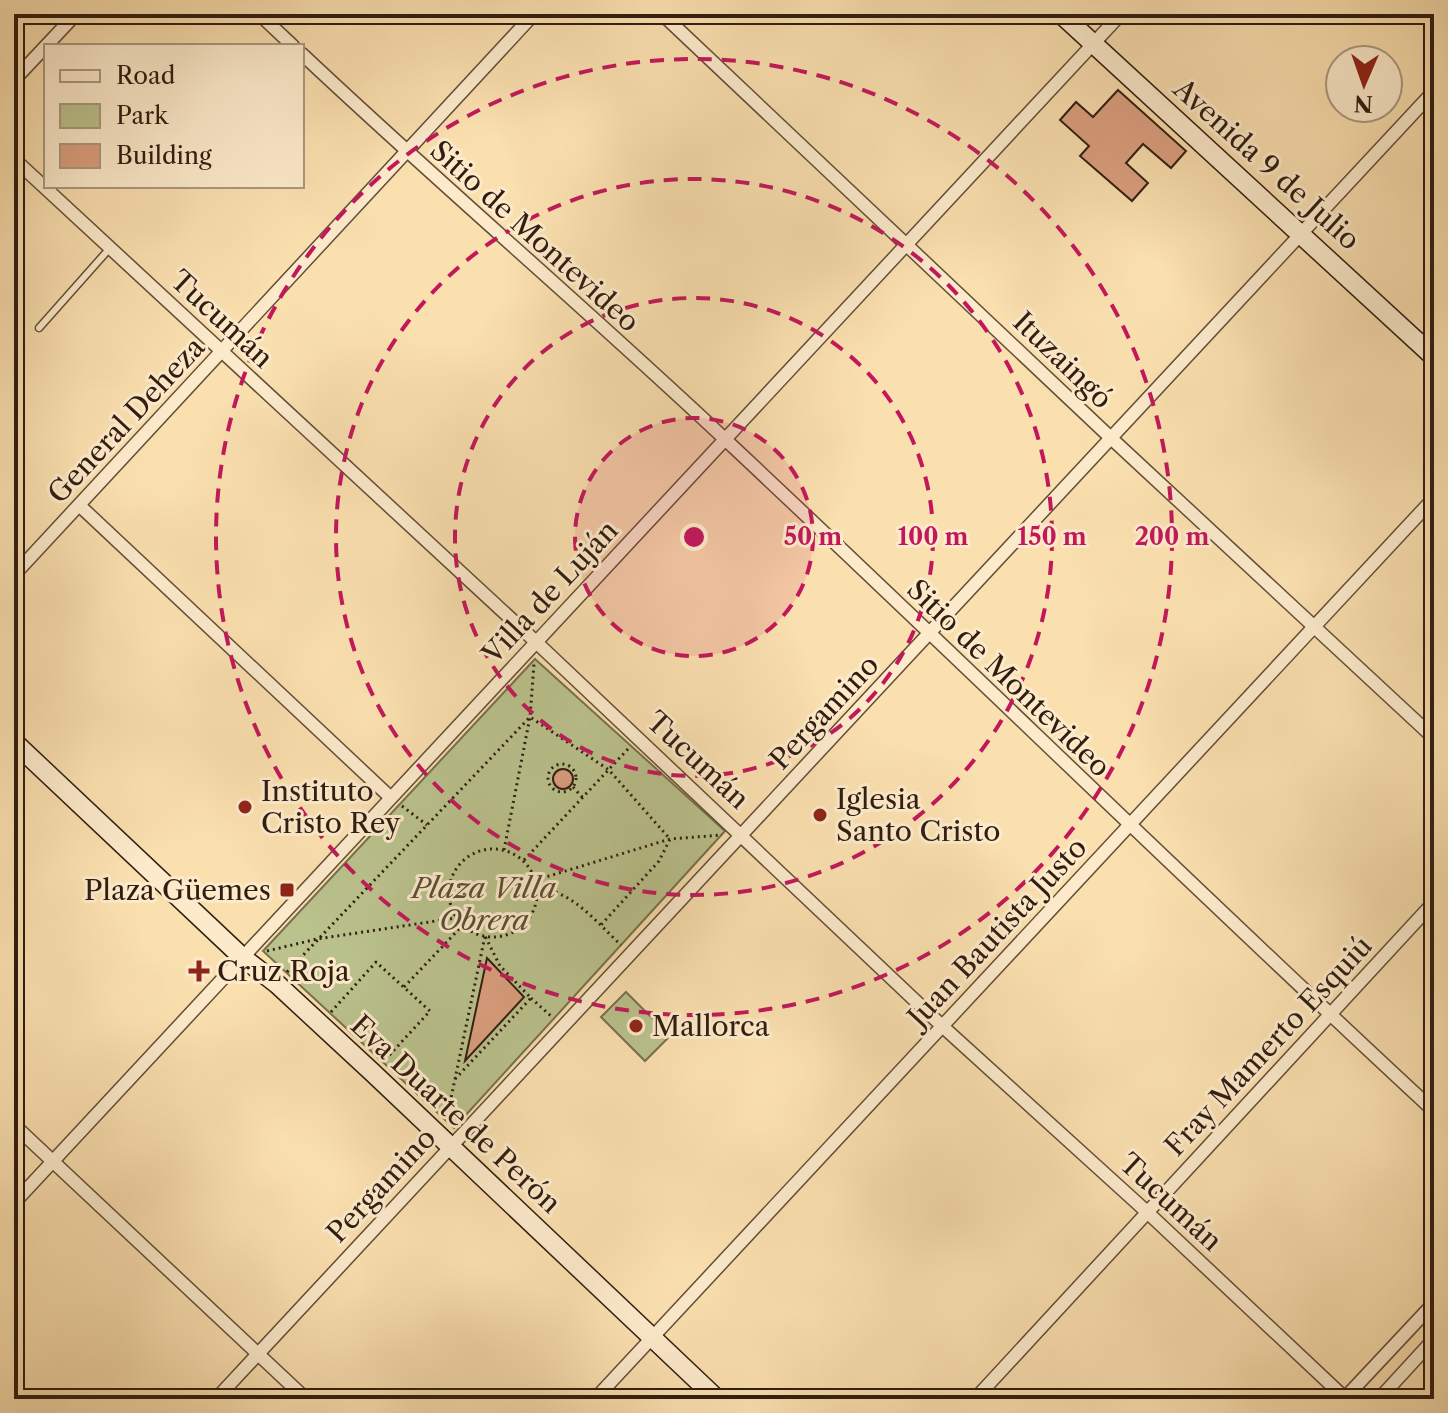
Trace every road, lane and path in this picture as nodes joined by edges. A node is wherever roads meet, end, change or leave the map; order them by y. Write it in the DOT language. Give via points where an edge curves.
graph roads {
  1 [pos="76,14"];
  2 [pos="259,14"];
  3 [pos="534,14"];
  4 [pos="662,14"];
  5 [pos="1061,14"];
  6 [pos="1121,14"];
  7 [pos="1093,43"];
  8 [pos="48,44"];
  9 [pos="291,44"];
  10 [pos="44,48"];
  11 [pos="304,56"];
  12 [pos="14,80"];
  13 [pos="1434,91"];
  14 [pos="406,152"];
  15 [pos="14,159"];
  16 [pos="44,187"];
  17 [pos="45,188"];
  18 [pos="1302,233"];
  19 [pos="905,245"];
  20 [pos="110,248"];
  21 [pos="39,328"];
  22 [pos="222,352"];
  23 [pos="1434,357"];
  24 [pos="726,439"];
  25 [pos="1112,439"];
  26 [pos="1434,498"];
  27 [pos="80,506"];
  28 [pos="14,575"];
  29 [pos="1316,626"];
  30 [pos="930,635"];
  31 [pos="536,642"];
  32 [pos="530,717"];
  33 [pos="639,738"];
  34 [pos="1434,738"];
  35 [pos="14,742"];
  36 [pos="609,770"];
  37 [pos="573,787"];
  38 [pos="390,797"];
  39 [pos="583,798"];
  40 [pos="427,825"];
  41 [pos="1130,827"];
  42 [pos="742,834"];
  43 [pos="670,839"];
  44 [pos="504,850"];
  45 [pos="524,860"];
  46 [pos="536,880"];
  47 [pos="538,889"];
  48 [pos="1434,902"];
  49 [pos="456,918"];
  50 [pos="462,925"];
  51 [pos="600,926"];
  52 [pos="485,936"];
  53 [pos="317,939"];
  54 [pos="630,953"];
  55 [pos="242,957"];
  56 [pos="277,984"];
  57 [pos="404,987"];
  58 [pos="531,998"];
  59 [pos="1330,1014"];
  60 [pos="320,1024"];
  61 [pos="562,1025"];
  62 [pos="941,1025"];
  63 [pos="373,1073"];
  64 [pos="454,1080"];
  65 [pos="1434,1111"];
  66 [pos="14,1125"];
  67 [pos="450,1146"];
  68 [pos="53,1161"];
  69 [pos="14,1203"];
  70 [pos="1147,1212"];
  71 [pos="1434,1303"];
  72 [pos="651,1338"];
  73 [pos="1434,1339"];
  74 [pos="258,1354"];
  75 [pos="216,1399"];
  76 [pos="306,1399"];
  77 [pos="595,1399"];
  78 [pos="717,1399"];
  79 [pos="975,1399"];
  80 [pos="1345,1399"];
  81 [pos="1379,1399"];
  1 -- 8 [label="street"];
  2 -- 9 [label="street"];
  3 -- 14 [label="street, General Deheza"];
  4 -- 19 [label="street, Ituzaingó"];
  5 -- 7 [label="main road, Avenida 9 de Julio"];
  6 -- 7 [label="street, Villa de Luján"];
  7 -- 18 [label="main road, Avenida 9 de Julio"];
  7 -- 19 [label="street, Villa de Luján"];
  10 -- 12 [label="street"];
  11 -- 14 [label="street, Sitio de Montevideo"];
  13 -- 18 [label="street, Pergamino"];
  14 -- 22 [label="street, General Deheza"];
  14 -- 24 [label="street, Sitio de Montevideo"];
  15 -- 16 [label="street, Tucumán"];
  17 -- 20 [label="street, Tucumán"];
  18 -- 23 [label="main road, Avenida 9 de Julio"];
  18 -- 25 [label="street, Pergamino"];
  19 -- 24 [label="street, Villa de Luján"];
  19 -- 25 [label="street, Ituzaingó"];
  20 -- 21 [label="lane"];
  20 -- 22 [label="street, Tucumán"];
  22 -- 27 [label="street, General Deheza"];
  22 -- 31 [label="street, Tucumán"];
  24 -- 30 [label="street, Sitio de Montevideo"];
  24 -- 31 [label="street, Villa de Luján"];
  25 -- 29 [label="street, Ituzaingó"];
  25 -- 30 [label="street, Pergamino"];
  26 -- 29 [label="street, Juan Bautista Justo"];
  27 -- 28 [label="street, General Deheza"];
  27 -- 38 [label="street"];
  29 -- 34 [label="street, Ituzaingó"];
  29 -- 41 [label="street, Juan Bautista Justo"];
  30 -- 41 [label="street, Sitio de Montevideo"];
  30 -- 42 [label="street, Pergamino"];
  31 -- 32 [label="path"];
  31 -- 33 [label="street, Tucumán"];
  31 -- 38 [label="street, Villa de Luján"];
  32 -- 36 [label="path"];
  32 -- 40 [label="path"];
  32 -- 44 [label="path"];
  33 -- 36 [label="path"];
  33 -- 42 [label="street, Tucumán"];
  35 -- 55 [label="main road, Eva Duarte de Perón"];
  36 -- 39 [label="path"];
  36 -- 43 [label="path"];
  37 -- 37 [label="path" via="576,778 570,767 552,768 552,789"];
  37 -- 39 [label="path"];
  38 -- 40 [label="path"];
  38 -- 55 [label="street, Villa de Luján"];
  39 -- 45 [label="path"];
  40 -- 53 [label="path"];
  41 -- 59 [label="street, Sitio de Montevideo"];
  41 -- 62 [label="street, Juan Bautista Justo"];
  42 -- 43 [label="path"];
  42 -- 54 [label="street, Pergamino"];
  42 -- 62 [label="street, Tucumán"];
  43 -- 46 [label="path"];
  43 -- 51 [label="path" via="659,861"];
  44 -- 45 [label="path"];
  44 -- 49 [label="path" via="478,851 456,867 448,892"];
  45 -- 46 [label="path"];
  46 -- 47 [label="path"];
  47 -- 51 [label="path" via="568,898"];
  47 -- 52 [label="path" via="532,915 523,925 499,937"];
  48 -- 59 [label="street, Fray Mamerto Esquiú"];
  49 -- 50 [label="path"];
  49 -- 53 [label="path"];
  50 -- 52 [label="path"];
  50 -- 57 [label="path"];
  51 -- 54 [label="path"];
  52 -- 58 [label="path" via="500,966"];
  52 -- 64 [label="path"];
  53 -- 55 [label="path"];
  53 -- 56 [label="path"];
  54 -- 61 [label="street, Pergamino"];
  55 -- 56 [label="main road, Eva Duarte de Perón"];
  55 -- 68 [label="street, Villa de Luján"];
  56 -- 60 [label="main road, Eva Duarte de Perón"];
  57 -- 60 [label="path" via="376,962"];
  57 -- 63 [label="path" via="430,1011"];
  58 -- 61 [label="path"];
  58 -- 64 [label="path"];
  59 -- 65 [label="street, Sitio de Montevideo"];
  59 -- 70 [label="street, Fray Mamerto Esquiú"];
  60 -- 63 [label="main road, Eva Duarte de Perón"];
  61 -- 67 [label="street, Pergamino"];
  62 -- 70 [label="street, Tucumán"];
  62 -- 72 [label="street, Juan Bautista Justo"];
  63 -- 67 [label="main road, Eva Duarte de Perón"];
  64 -- 67 [label="path"];
  66 -- 68 [label="street"];
  67 -- 72 [label="main road, Eva Duarte de Perón"];
  67 -- 74 [label="street, Pergamino"];
  68 -- 69 [label="street, Villa de Luján"];
  68 -- 74 [label="street"];
  70 -- 79 [label="street, Fray Mamerto Esquiú"];
  70 -- 80 [label="street, Tucumán"];
  71 -- 80 [label="street"];
  72 -- 77 [label="street, Juan Bautista Justo"];
  72 -- 78 [label="main road, Eva Duarte de Perón"];
  73 -- 81 [label="street"];
  74 -- 75 [label="street, Pergamino"];
  74 -- 76 [label="street"];
}
